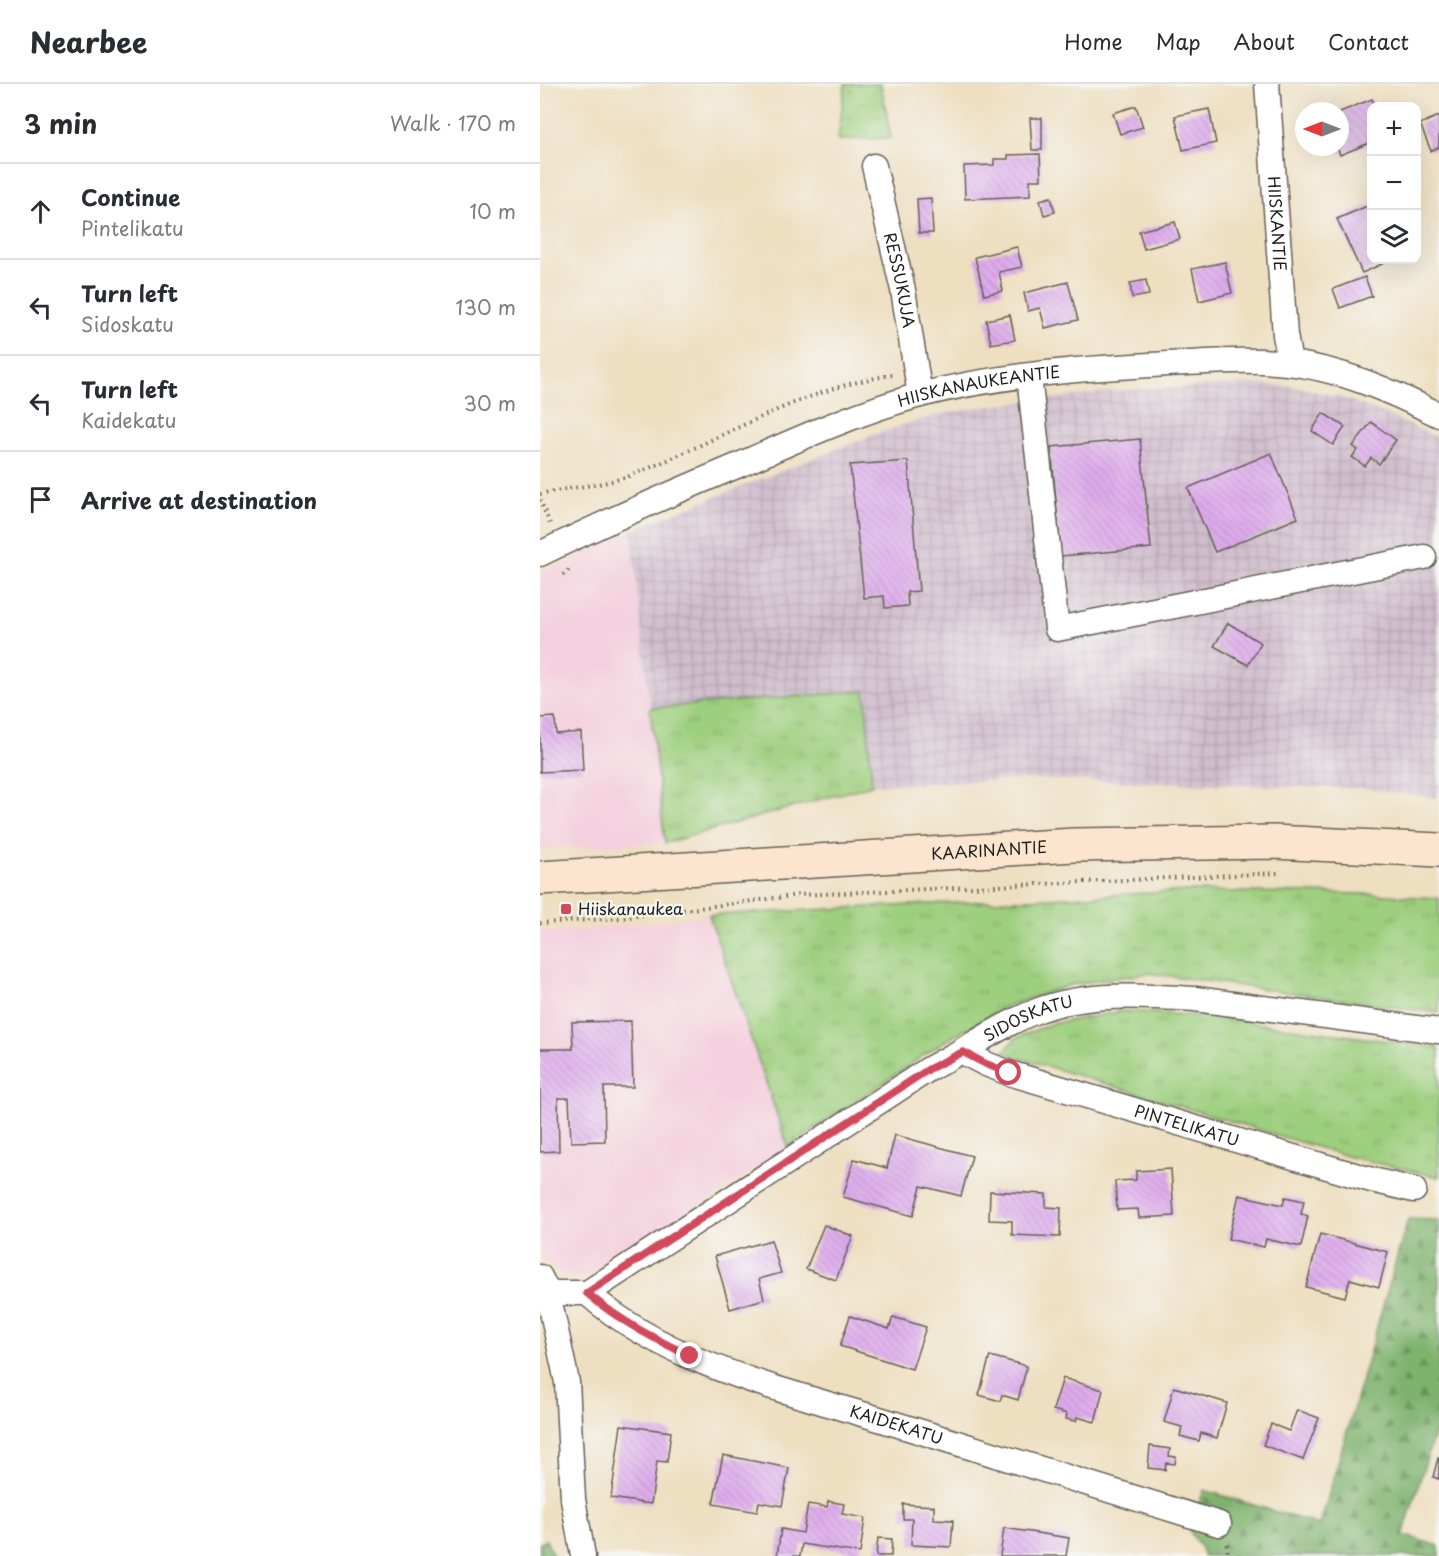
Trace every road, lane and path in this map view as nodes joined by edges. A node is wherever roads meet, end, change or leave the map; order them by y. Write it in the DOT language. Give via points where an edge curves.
graph roads {
  1 [pos="1268,84"];
  2 [pos="874,166"];
  3 [pos="1290,363"];
  4 [pos="1029,376"];
  5 [pos="920,395"];
  6 [pos="1439,415"];
  7 [pos="540,554"];
  8 [pos="1424,557"];
  9 [pos="1439,850"];
  10 [pos="1289,873"];
  11 [pos="540,878"];
  12 [pos="540,923"];
  13 [pos="1439,1031"];
  14 [pos="963,1052"];
  15 [pos="1414,1190"];
  16 [pos="544,1285"];
  17 [pos="587,1293"];
  18 [pos="1219,1524"];
  19 [pos="583,1556"];
  1 -- 3 [label="street, HIISKANTIE"];
  2 -- 5 [label="street, RESSUKUJA" via="903,290"];
  3 -- 4 [label="street, HIISKANAUKEANTIE" via="1248,360"];
  3 -- 6 [label="street, HIISKANAUKEANTIE" via="1339,374"];
  4 -- 5 [label="street, HIISKANAUKEANTIE"];
  4 -- 8 [label="street" via="1057,629"];
  5 -- 7 [label="street, HIISKANAUKEANTIE" via="811,434"];
  9 -- 11 [label="main road, KAARINANTIE" via="1273,842 1074,845"];
  10 -- 12 [label="path" via="799,895 621,918"];
  13 -- 14 [label="street, SIDOSKATU" via="1195,999 1116,997 1041,1009"];
  14 -- 15 [label="street, PINTELIKATU" via="1009,1073"];
  14 -- 17 [label="street, SIDOSKATU" via="929,1069"];
  16 -- 17 [label="street"];
  16 -- 19 [label="street" via="567,1382 573,1499"];
  17 -- 18 [label="street, KAIDEKATU" via="608,1311 656,1340 747,1378"];
}
